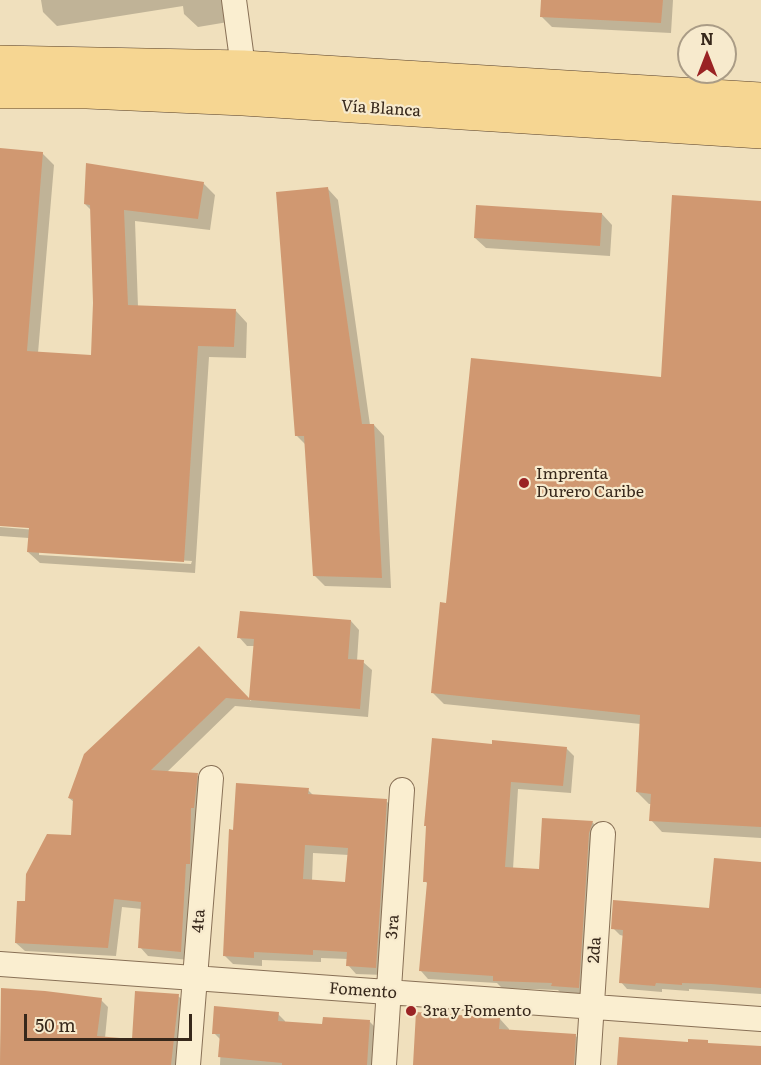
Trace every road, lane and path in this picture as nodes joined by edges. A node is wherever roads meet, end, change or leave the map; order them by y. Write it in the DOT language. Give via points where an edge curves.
graph roads {
  1 [pos="234,0"];
  2 [pos="0,62"];
  3 [pos="243,67"];
  4 [pos="0,92"];
  5 [pos="761,99"];
  6 [pos="761,132"];
  7 [pos="211,778"];
  8 [pos="402,790"];
  9 [pos="603,834"];
  10 [pos="0,964"];
  11 [pos="195,978"];
  12 [pos="388,992"];
  13 [pos="591,1007"];
  14 [pos="761,1019"];
  15 [pos="188,1065"];
  16 [pos="384,1065"];
  17 [pos="588,1065"];
  1 -- 3 [label="street"];
  2 -- 3 [label="main road, Vía Blanca"];
  3 -- 5 [label="main road, Vía Blanca"];
  4 -- 6 [label="main road, Vía Blanca" via="243,99"];
  7 -- 11 [label="street, 4ta"];
  8 -- 12 [label="street, 3ra"];
  9 -- 13 [label="street, 2da"];
  10 -- 11 [label="street, Fomento"];
  11 -- 12 [label="street, Fomento"];
  11 -- 15 [label="street, 4ta"];
  12 -- 13 [label="street, Fomento"];
  12 -- 16 [label="street, 3ra"];
  13 -- 14 [label="street, Fomento"];
  13 -- 17 [label="street, 2da"];
}
